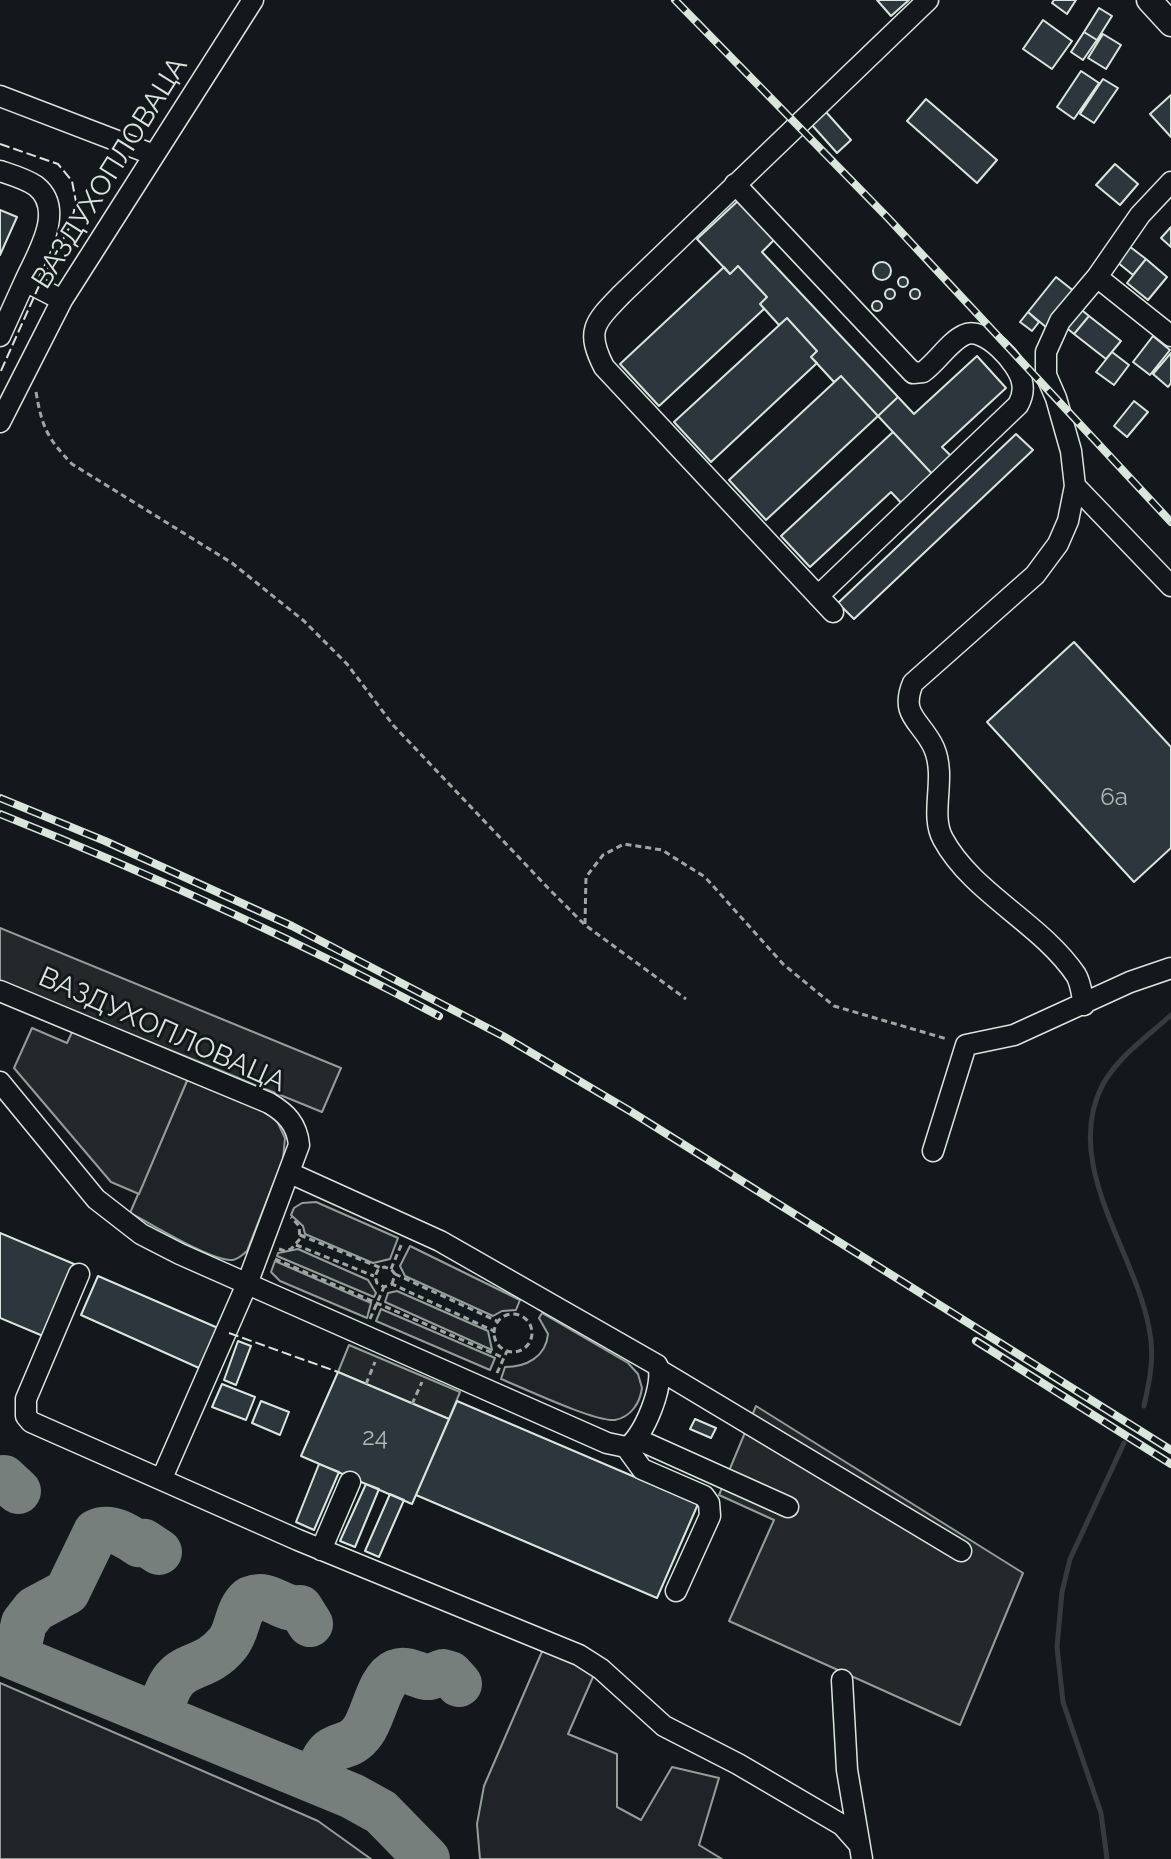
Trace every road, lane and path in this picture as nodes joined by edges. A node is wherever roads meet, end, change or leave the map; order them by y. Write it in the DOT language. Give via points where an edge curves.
graph roads {
  1 [pos="253,0"];
  2 [pos="928,0"];
  3 [pos="1149,0"];
  4 [pos="1171,24"];
  5 [pos="0,96"];
  6 [pos="154,155"];
  7 [pos="0,171"];
  8 [pos="1171,182"];
  9 [pos="735,184"];
  10 [pos="1097,277"];
  11 [pos="25,281"];
  12 [pos="62,300"];
  13 [pos="0,336"];
  14 [pos="1171,336"];
  15 [pos="30,360"];
  16 [pos="0,422"];
  17 [pos="1075,486"];
  18 [pos="1171,586"];
  19 [pos="818,596"];
  20 [pos="833,612"];
  21 [pos="585,925"];
  22 [pos="1171,968"];
  23 [pos="0,991"];
  24 [pos="686,999"];
  25 [pos="1084,1005"];
  26 [pos="966,1045"];
  27 [pos="0,1082"];
  28 [pos="933,1151"];
  29 [pos="290,1173"];
  30 [pos="288,1215"];
  31 [pos="300,1235"];
  32 [pos="405,1237"];
  33 [pos="296,1245"];
  34 [pos="275,1248"];
  35 [pos="272,1257"];
  36 [pos="381,1268"];
  37 [pos="391,1269"];
  38 [pos="79,1274"];
  39 [pos="395,1274"];
  40 [pos="375,1276"];
  41 [pos="247,1284"];
  42 [pos="392,1284"];
  43 [pos="384,1287"];
  44 [pos="377,1303"];
  45 [pos="498,1321"];
  46 [pos="368,1323"];
  47 [pos="494,1331"];
  48 [pos="507,1351"];
  49 [pos="504,1358"];
  50 [pos="375,1362"];
  51 [pos="661,1371"];
  52 [pos="495,1379"];
  53 [pos="422,1382"];
  54 [pos="366,1384"];
  55 [pos="412,1404"];
  56 [pos="632,1443"];
  57 [pos="162,1478"];
  58 [pos="350,1482"];
  59 [pos="788,1507"];
  60 [pos="321,1550"];
  61 [pos="961,1551"];
  62 [pos="676,1591"];
  63 [pos="842,1680"];
  64 [pos="860,1851"];
  1 -- 6 [label="street, ВАЗДУХОПЛОВАЦА"];
  2 -- 9 [label="street"];
  3 -- 4 [label="main road"];
  5 -- 6 [label="street"];
  6 -- 12 [label="street, ВАЗДУХОПЛОВАЦА"];
  7 -- 11 [label="street" via="27,181 44,195 51,212"];
  8 -- 10 [label="street" via="1140,215"];
  9 -- 19 [label="street" via="599,318 592,333 594,347 604,367"];
  9 -- 19 [label="street" via="913,373 927,370 963,335 975,334 987,337 1017,368 1023,385 1018,405"];
  10 -- 14 [label="street"];
  10 -- 17 [label="street" via="1060,321 1046,352 1046,375 1071,451"];
  11 -- 12 [label="street"];
  11 -- 13 [label="street"];
  12 -- 15 [label="street, ВАЗДУХОПЛОВАЦА"];
  15 -- 16 [label="street, ВАЗДУХОПЛОВАЦА"];
  15 -- 21 [label="path" via="41,421 52,444 72,464 232,563 304,621 347,664 393,725"];
  17 -- 18 [label="street"];
  17 -- 25 [label="street" via="1058,544 1035,575 913,683 907,698 910,713 934,747 941,773 940,835 956,859 1077,977"];
  19 -- 20 [label="street"];
  21 -- 24 [label="path"];
  21 -- 26 [label="path" via="586,877 603,855 624,844 662,850 705,877 783,964 834,1006"];
  22 -- 25 [label="street"];
  23 -- 29 [label="street, ВАЗДУХОПЛОВАЦА" via="280,1109 292,1120 299,1139"];
  25 -- 26 [label="street" via="1014,1035"];
  26 -- 28 [label="street"];
  27 -- 41 [label="street" via="108,1210 141,1234"];
  29 -- 41 [label="street, ВАЗДУХОПЛОВАЦА"];
  29 -- 51 [label="street" via="440,1241"];
  30 -- 31 [label="path"];
  31 -- 33 [label="path"];
  31 -- 36 [label="path"];
  32 -- 37 [label="path"];
  33 -- 34 [label="path" via="285,1251"];
  33 -- 40 [label="path"];
  35 -- 44 [label="path"];
  36 -- 37 [label="path"];
  36 -- 40 [label="path"];
  37 -- 39 [label="path"];
  38 -- 57 [label="street" via="26,1399 26,1416 38,1427"];
  39 -- 42 [label="path"];
  39 -- 45 [label="path"];
  40 -- 43 [label="path"];
  41 -- 56 [label="street" via="607,1443"];
  41 -- 57 [label="street, ВАЗДУХОПЛОВАЦА"];
  42 -- 43 [label="path"];
  42 -- 47 [label="path"];
  43 -- 44 [label="path"];
  44 -- 46 [label="path"];
  44 -- 49 [label="path"];
  45 -- 47 [label="path"];
  45 -- 48 [label="path" via="515,1314 532,1331 529,1343 519,1351"];
  47 -- 48 [label="path" via="497,1343"];
  48 -- 49 [label="path"];
  49 -- 52 [label="path"];
  50 -- 54 [label="path"];
  51 -- 56 [label="street" via="661,1383"];
  51 -- 61 [label="street"];
  53 -- 55 [label="path"];
  56 -- 59 [label="street"];
  56 -- 62 [label="street" via="642,1469 709,1503 710,1516"];
  57 -- 60 [label="street"];
  58 -- 60 [label="street"];
  60 -- 64 [label="street" via="579,1655 664,1726 842,1825"];
  63 -- 64 [label="street" via="847,1770"];
}
